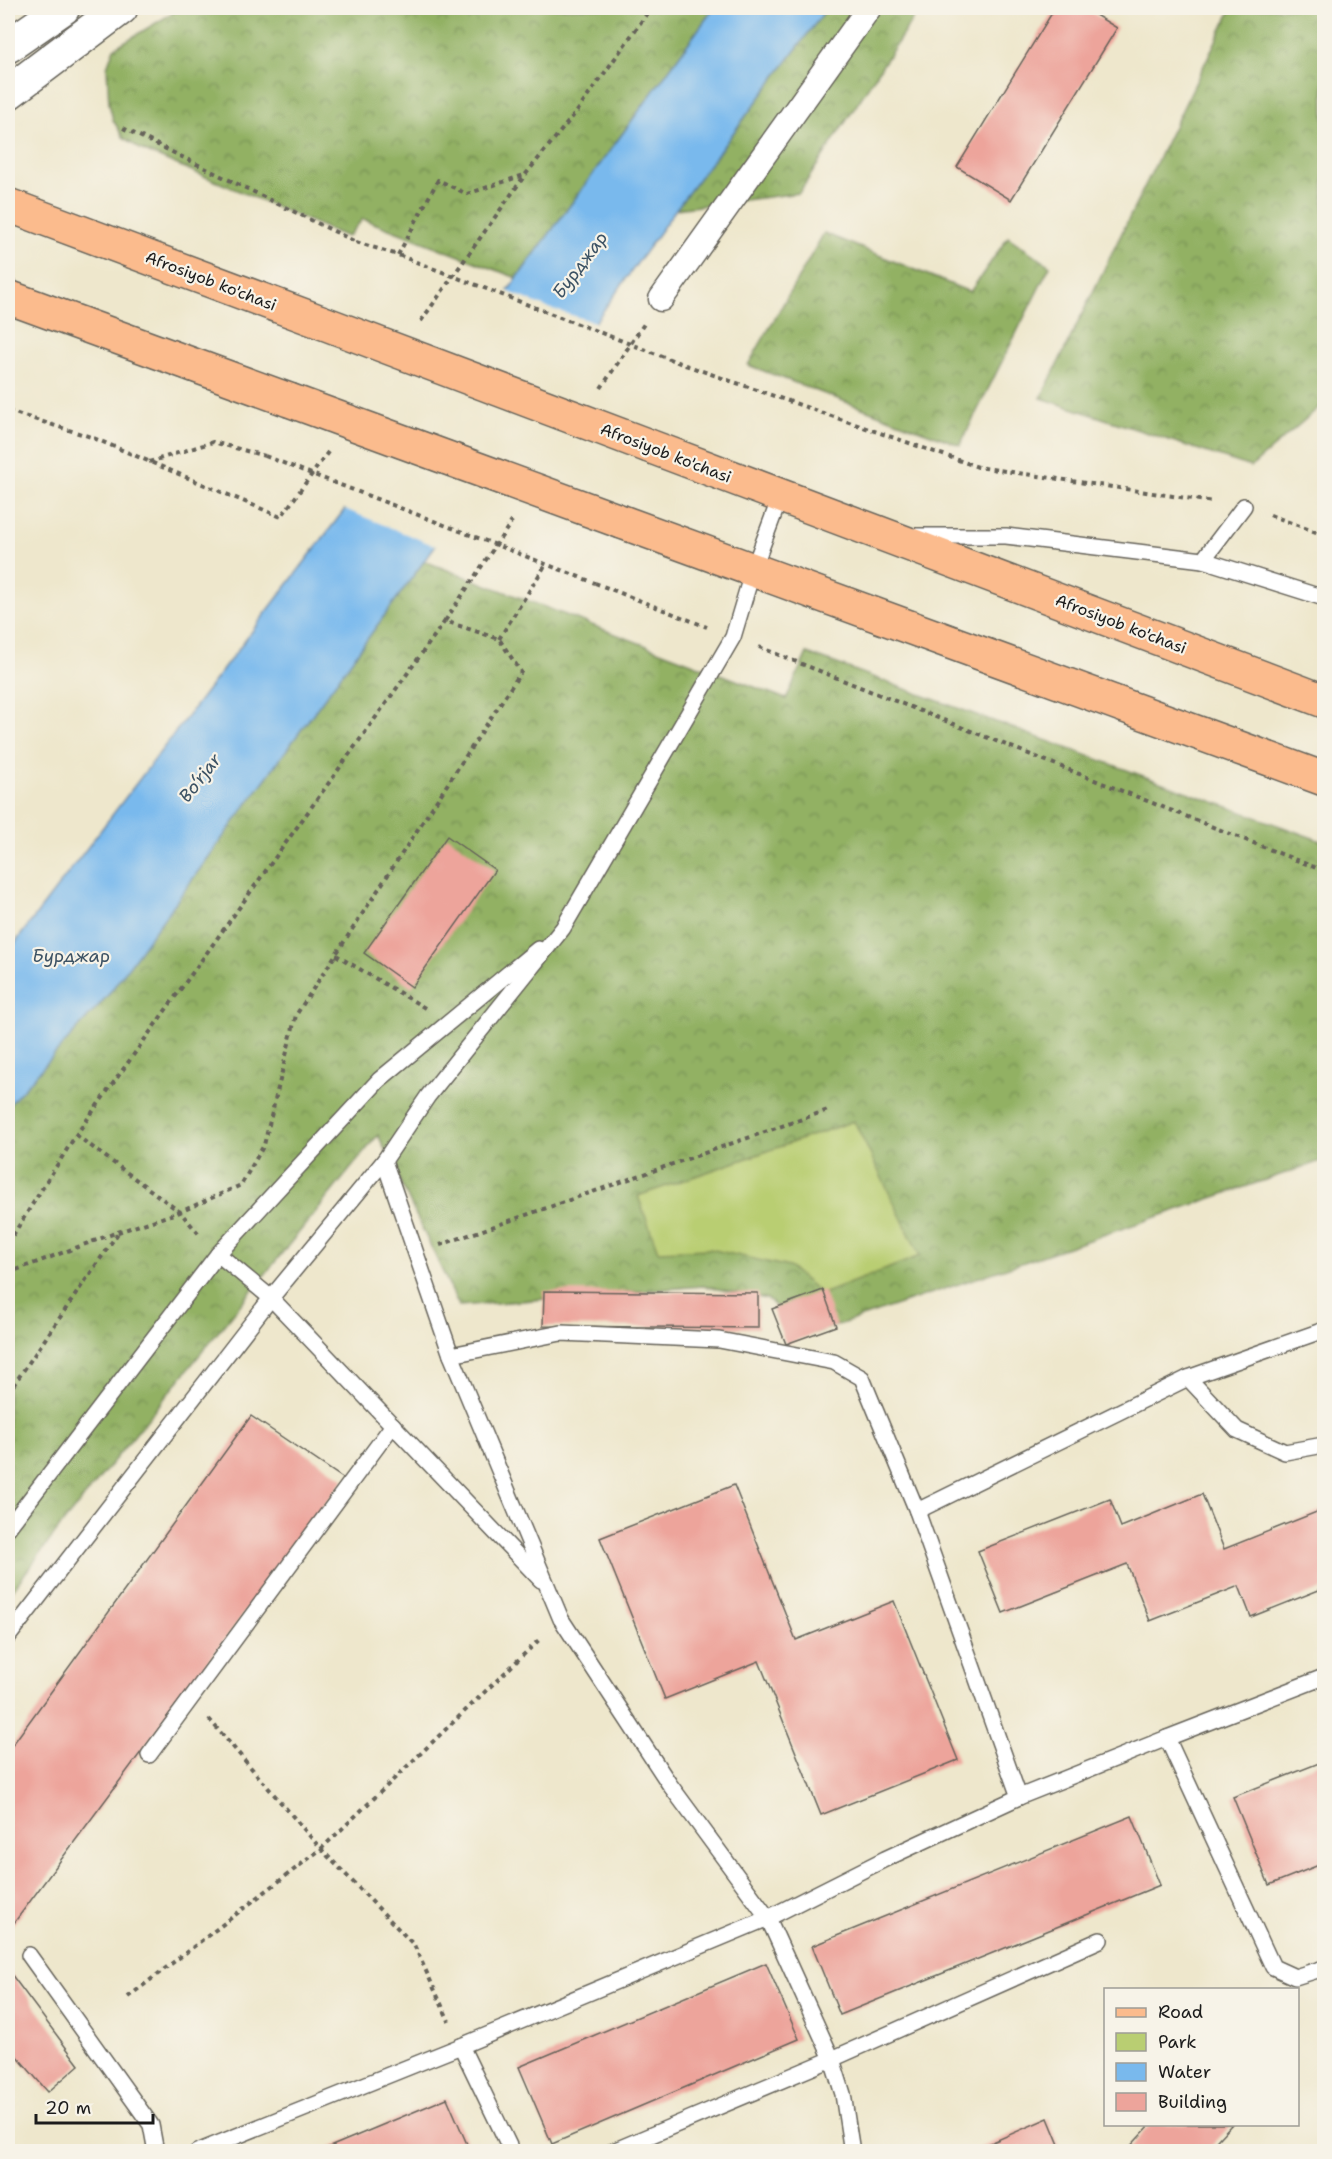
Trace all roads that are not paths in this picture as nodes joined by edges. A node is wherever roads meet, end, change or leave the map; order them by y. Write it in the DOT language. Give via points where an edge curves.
graph roads {
  1 [pos="63,8"];
  2 [pos="121,8"];
  3 [pos="870,8"];
  4 [pos="8,46"];
  5 [pos="8,93"];
  6 [pos="8,205"];
  7 [pos="8,297"];
  8 [pos="661,299"];
  9 [pos="781,495"];
  10 [pos="1244,506"];
  11 [pos="888,536"];
  12 [pos="1203,560"];
  13 [pos="753,570"];
  14 [pos="1324,598"];
  15 [pos="1324,701"];
  16 [pos="1324,779"];
  17 [pos="563,928"];
  18 [pos="384,1161"];
  19 [pos="218,1254"];
  20 [pos="271,1298"];
  21 [pos="1324,1330"];
  22 [pos="451,1355"];
  23 [pos="1188,1378"];
  24 [pos="393,1425"];
  25 [pos="1324,1445"];
  26 [pos="917,1511"];
  27 [pos="8,1528"];
  28 [pos="548,1586"];
  29 [pos="8,1637"];
  30 [pos="1324,1677"];
  31 [pos="1167,1738"];
  32 [pos="149,1755"];
  33 [pos="1019,1797"];
  34 [pos="768,1918"];
  35 [pos="1100,1940"];
  36 [pos="29,1955"];
  37 [pos="1324,1968"];
  38 [pos="461,2046"];
  39 [pos="832,2059"];
  40 [pos="156,2151"];
  41 [pos="197,2151"];
  42 [pos="512,2151"];
  43 [pos="611,2151"];
  44 [pos="852,2151"];
  1 -- 4 [label="street"];
  2 -- 5 [label="street"];
  3 -- 8 [label="street"];
  6 -- 9 [label="main road, Afrosiyob ko'chasi, bridge"];
  7 -- 13 [label="main road, bridge"];
  9 -- 11 [label="main road, Afrosiyob ko'chasi"];
  9 -- 13 [label="lane"];
  10 -- 12 [label="lane"];
  11 -- 12 [label="lane" via="1006,536"];
  11 -- 15 [label="main road, Afrosiyob ko'chasi"];
  12 -- 14 [label="lane"];
  13 -- 16 [label="main road"];
  13 -- 17 [label="lane" via="733,637"];
  17 -- 18 [label="lane" via="428,1096"];
  17 -- 19 [label="lane" via="379,1080"];
  18 -- 20 [label="lane"];
  18 -- 22 [label="lane"];
  19 -- 20 [label="lane"];
  19 -- 27 [label="lane"];
  20 -- 24 [label="lane"];
  20 -- 29 [label="lane"];
  21 -- 23 [label="lane"];
  22 -- 26 [label="lane" via="561,1333 719,1341 834,1362 862,1378"];
  22 -- 28 [label="lane"];
  23 -- 25 [label="lane" via="1237,1430 1285,1452"];
  23 -- 26 [label="lane"];
  24 -- 28 [label="lane"];
  24 -- 32 [label="lane"];
  26 -- 33 [label="lane"];
  28 -- 34 [label="lane" via="561,1619 670,1785"];
  30 -- 31 [label="lane"];
  31 -- 33 [label="lane"];
  31 -- 37 [label="lane" via="1274,1967 1295,1977"];
  33 -- 34 [label="lane"];
  34 -- 38 [label="lane"];
  34 -- 39 [label="lane"];
  35 -- 39 [label="lane"];
  36 -- 40 [label="lane" via="151,2125"];
  38 -- 41 [label="lane"];
  38 -- 42 [label="lane"];
  39 -- 43 [label="lane"];
  39 -- 44 [label="lane" via="843,2094"];
}
